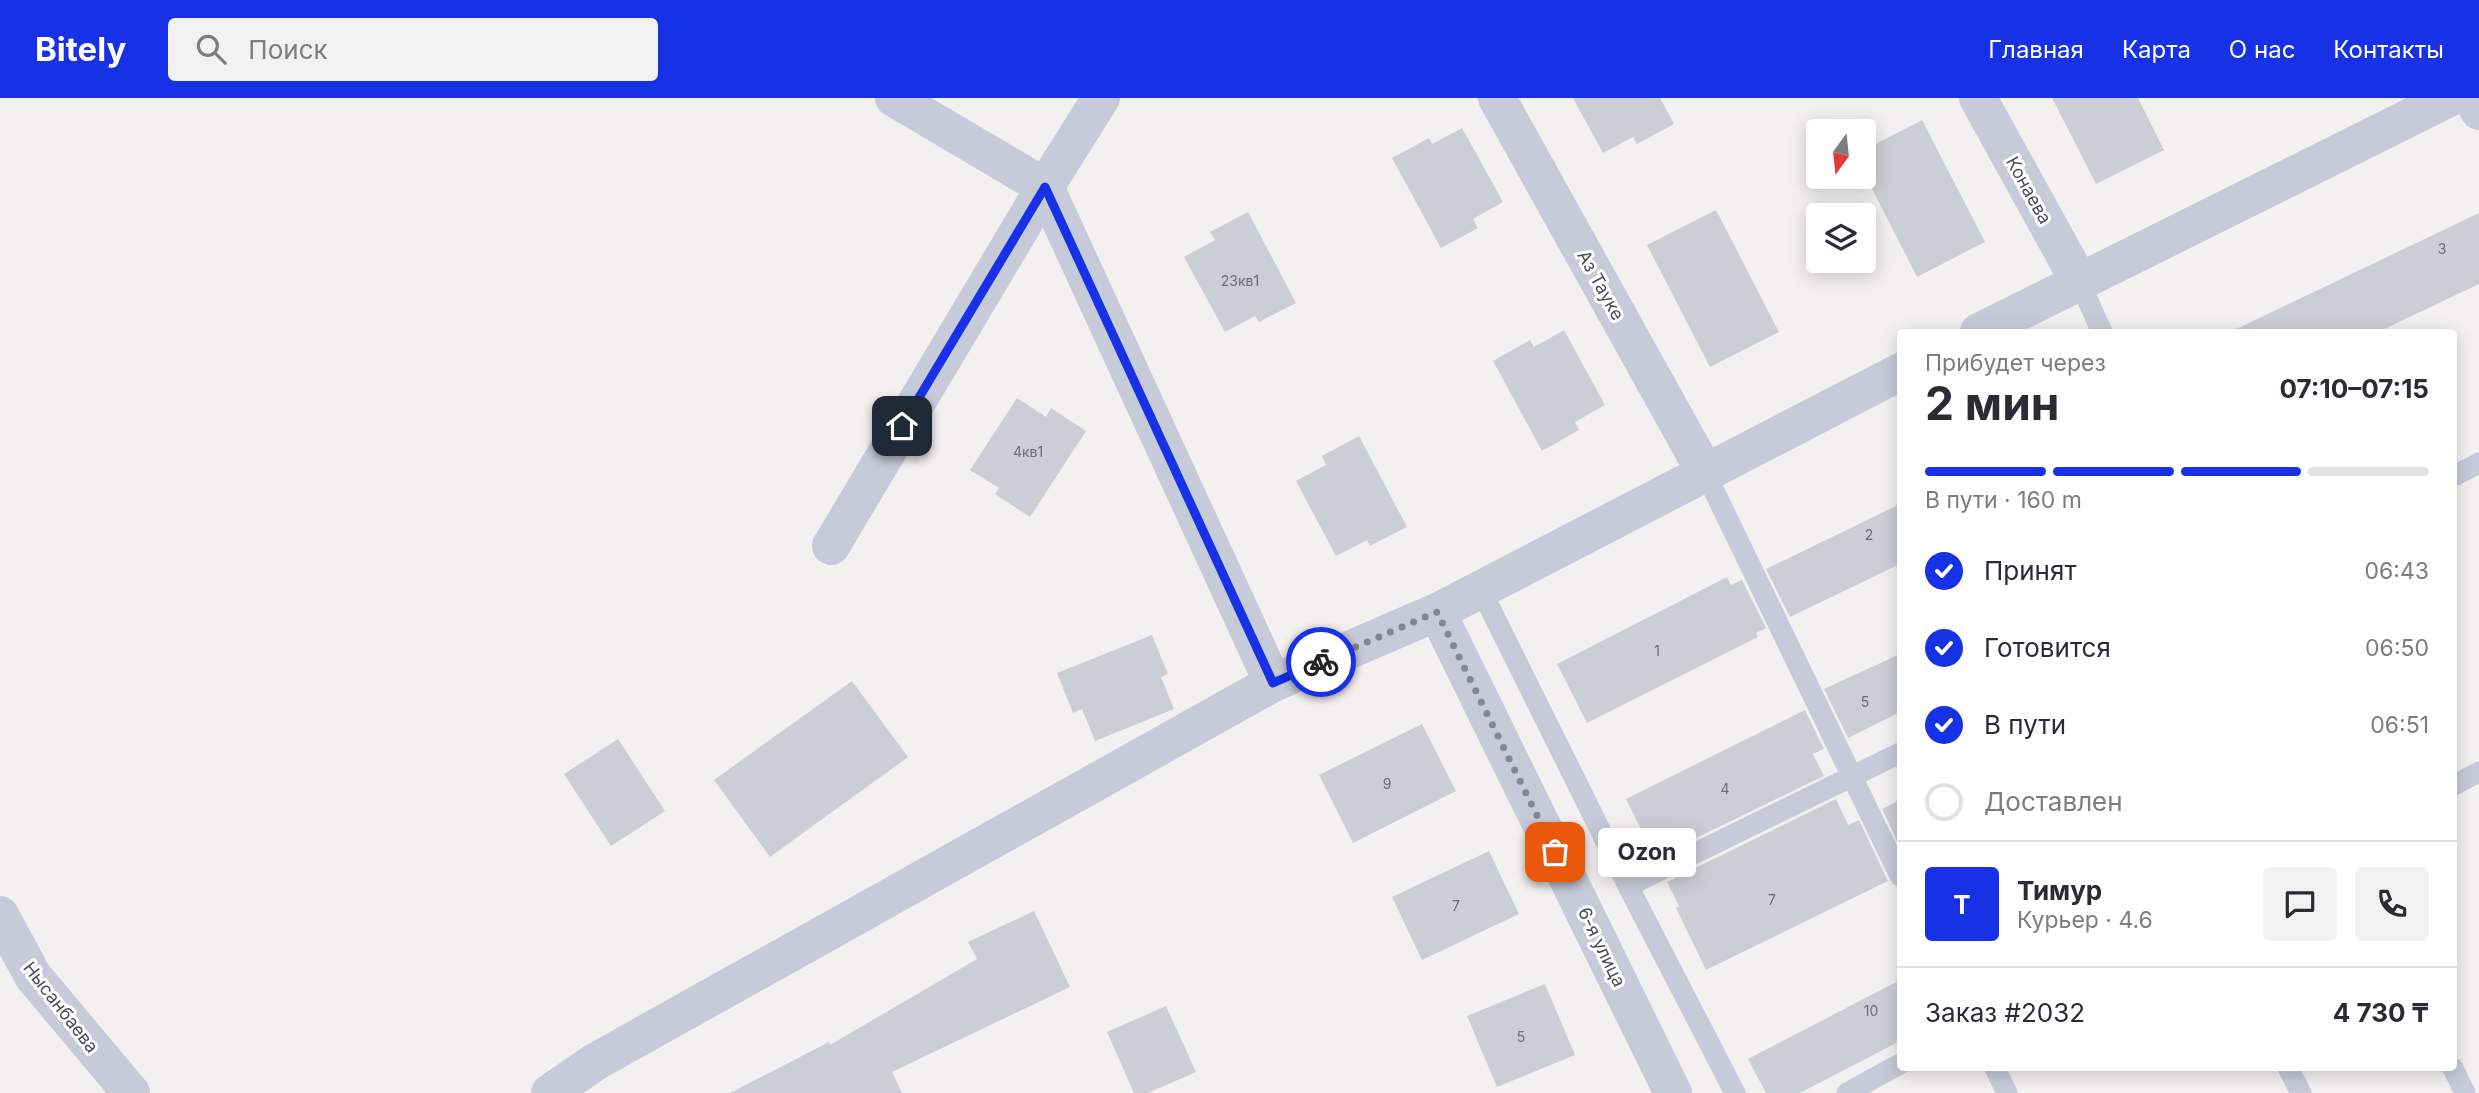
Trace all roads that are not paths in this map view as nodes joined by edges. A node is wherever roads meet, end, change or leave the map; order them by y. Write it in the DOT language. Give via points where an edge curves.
graph roads {
  1 [pos="894,98"];
  2 [pos="1101,98"];
  3 [pos="1497,98"];
  4 [pos="1978,98"];
  5 [pos="2449,98"];
  6 [pos="2473,98"];
  7 [pos="2479,111"];
  8 [pos="1045,187"];
  9 [pos="2079,281"];
  10 [pos="1985,329"];
  11 [pos="2101,329"];
  12 [pos="1897,374"];
  13 [pos="2479,463"];
  14 [pos="1705,472"];
  15 [pos="2457,474"];
  16 [pos="831,546"];
  17 [pos="1480,590"];
  18 [pos="1437,612"];
  19 [pos="1273,683"];
  20 [pos="1897,754"];
  21 [pos="2479,772"];
  22 [pos="1851,777"];
  23 [pos="2457,783"];
  24 [pos="1897,870"];
  25 [pos="1628,887"];
  26 [pos="0,915"];
  27 [pos="1897,1066"];
  28 [pos="1996,1071"];
  29 [pos="2290,1071"];
  30 [pos="2455,1071"];
  31 [pos="2479,1087"];
  32 [pos="131,1093"];
  33 [pos="550,1093"];
  34 [pos="1674,1093"];
  35 [pos="1735,1093"];
  36 [pos="1847,1093"];
  37 [pos="2007,1093"];
  38 [pos="2301,1093"];
  39 [pos="2466,1093"];
  1 -- 8 [label="street"];
  2 -- 8 [label="street"];
  3 -- 14 [label="street, Аз Тауке"];
  4 -- 9 [label="street, Конаева"];
  5 -- 9 [label="street"];
  6 -- 7 [label="street"];
  8 -- 16 [label="street"];
  8 -- 19 [label="street"];
  9 -- 10 [label="street"];
  9 -- 11 [label="lane"];
  12 -- 14 [label="street"];
  13 -- 15 [label="lane"];
  14 -- 17 [label="street"];
  14 -- 22 [label="lane"];
  17 -- 18 [label="street"];
  17 -- 25 [label="lane"];
  18 -- 19 [label="street"];
  18 -- 34 [label="street, 6-я улица"];
  19 -- 33 [label="street" via="595,1062"];
  20 -- 22 [label="lane"];
  21 -- 23 [label="lane"];
  22 -- 24 [label="lane"];
  22 -- 25 [label="lane"];
  25 -- 35 [label="lane"];
  26 -- 32 [label="street, Нысанбаева" via="33,976"];
  27 -- 36 [label="lane"];
  28 -- 37 [label="lane"];
  29 -- 38 [label="lane"];
  30 -- 39 [label="lane"];
  31 -- 39 [label="lane"];
}
